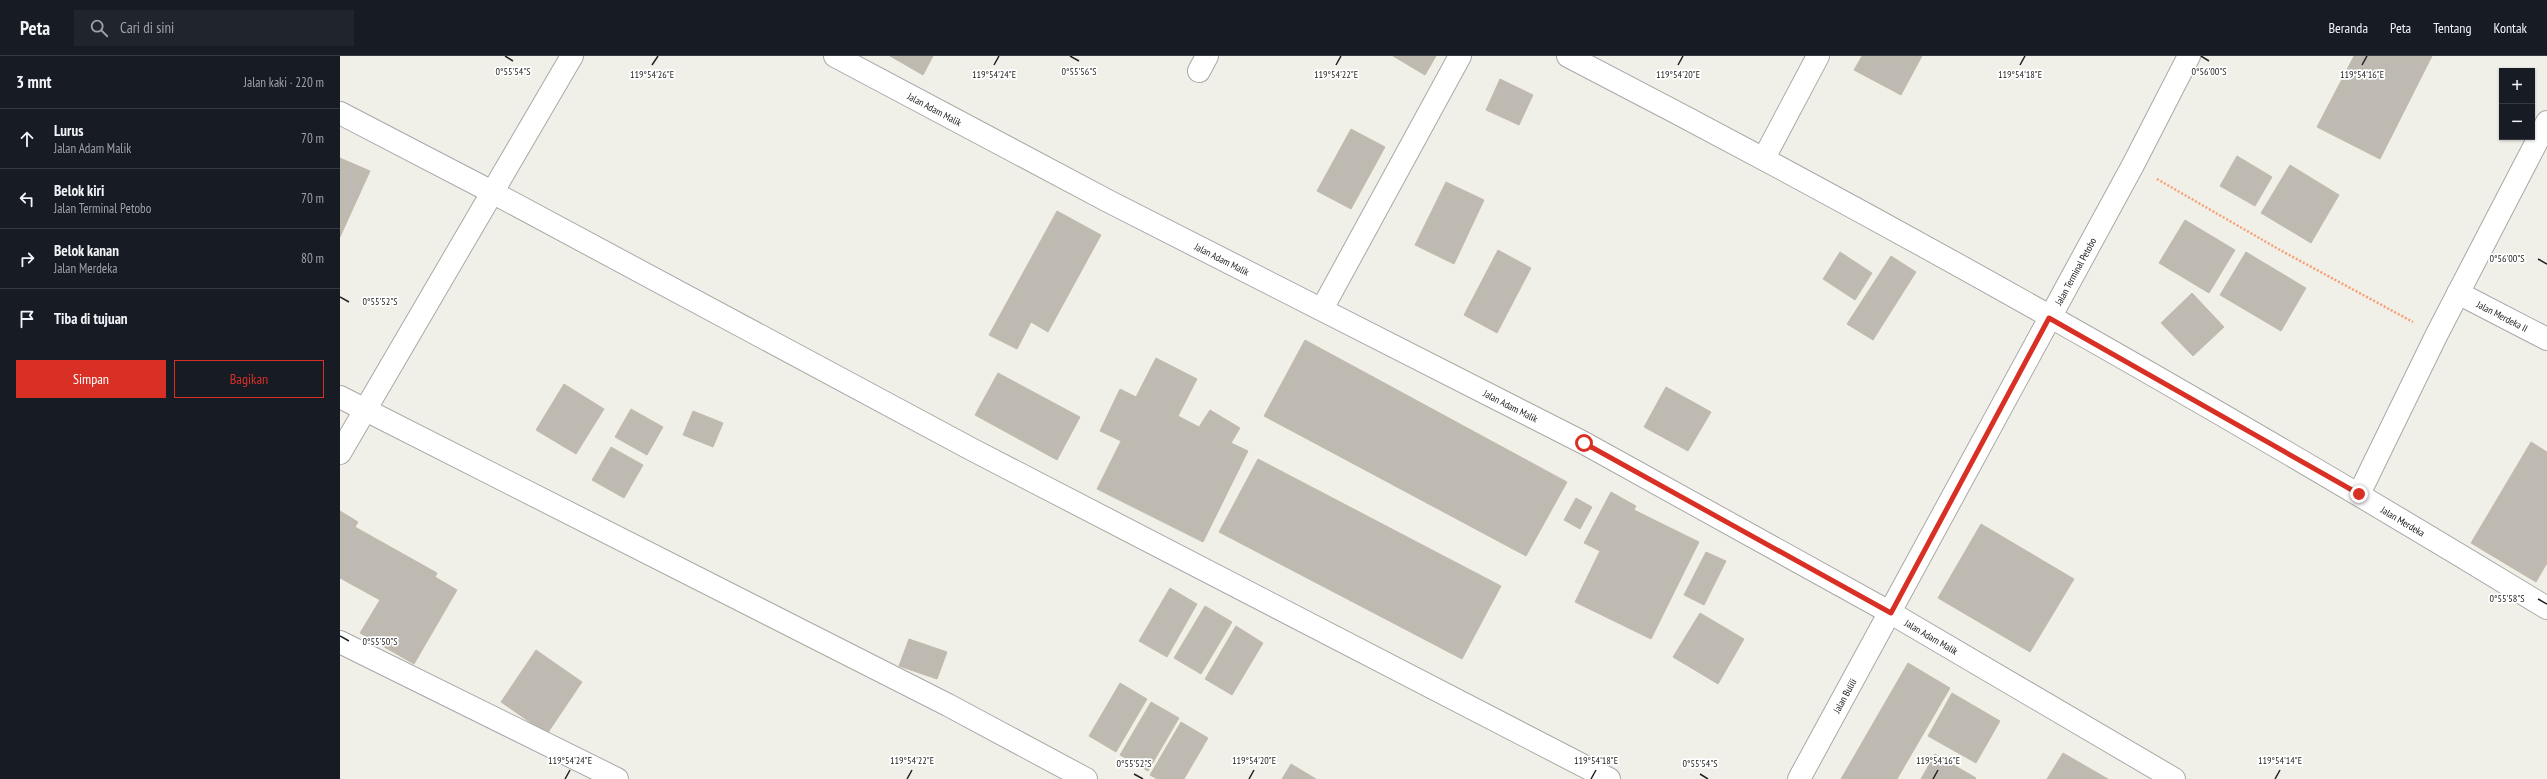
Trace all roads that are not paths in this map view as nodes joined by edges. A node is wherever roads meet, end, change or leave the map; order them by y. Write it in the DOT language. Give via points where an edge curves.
graph roads {
  1 [pos="572,56"];
  2 [pos="835,56"];
  3 [pos="1460,56"];
  4 [pos="1568,56"];
  5 [pos="1818,56"];
  6 [pos="2189,56"];
  7 [pos="340,113"];
  8 [pos="2547,122"];
  9 [pos="1764,158"];
  10 [pos="492,192"];
  11 [pos="2458,293"];
  12 [pos="1322,309"];
  13 [pos="2049,318"];
  14 [pos="2547,339"];
  15 [pos="340,397"];
  16 [pos="366,410"];
  17 [pos="340,453"];
  18 [pos="2359,494"];
  19 [pos="2547,608"];
  20 [pos="1891,613"];
  21 [pos="340,642"];
  22 [pos="617,779"];
  23 [pos="1086,779"];
  24 [pos="1609,779"];
  25 [pos="1799,779"];
  26 [pos="2174,779"];
  1 -- 10 [label="street"];
  2 -- 12 [label="street, Jalan Adam Malik" via="1108,201"];
  3 -- 12 [label="street"];
  4 -- 9 [label="street, Jalan Merdeka"];
  5 -- 9 [label="street"];
  6 -- 13 [label="street, Jalan Terminal Petobo"];
  7 -- 10 [label="street"];
  8 -- 11 [label="street"];
  9 -- 13 [label="street, Jalan Merdeka"];
  10 -- 16 [label="street"];
  10 -- 24 [label="street" via="973,450"];
  11 -- 14 [label="street, Jalan Merdeka II"];
  11 -- 18 [label="street"];
  12 -- 20 [label="street, Jalan Adam Malik" via="1584,443"];
  13 -- 18 [label="street, Jalan Merdeka"];
  13 -- 20 [label="street, Jalan Terminal Petobo"];
  15 -- 16 [label="street"];
  16 -- 17 [label="street"];
  16 -- 23 [label="street" via="948,706"];
  18 -- 19 [label="street, Jalan Merdeka"];
  20 -- 25 [label="street, Jalan Bulili"];
  20 -- 26 [label="street, Jalan Adam Malik"];
  21 -- 22 [label="street"];
}
